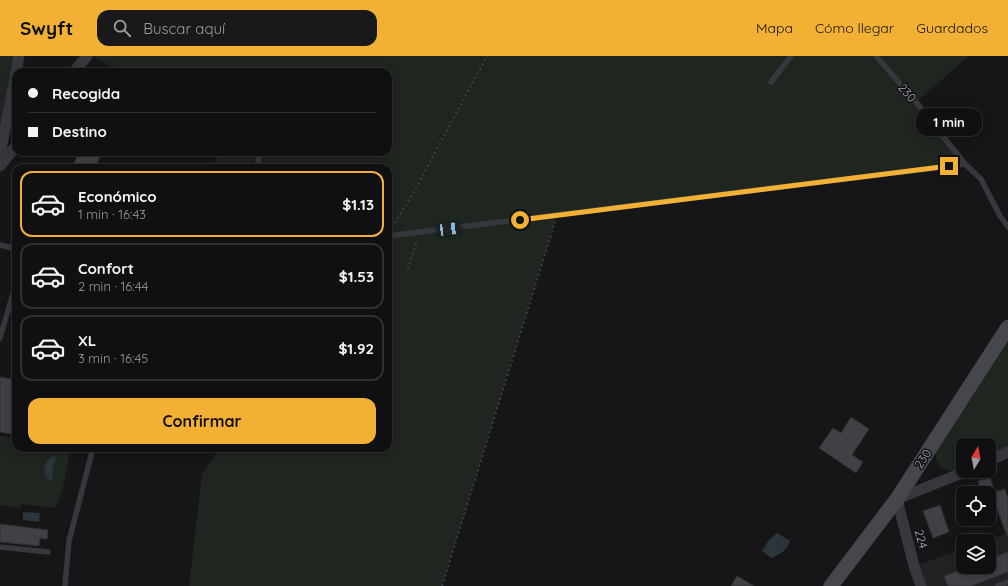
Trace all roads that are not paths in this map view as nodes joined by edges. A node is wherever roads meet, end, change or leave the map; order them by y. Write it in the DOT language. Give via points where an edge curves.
graph roads {
  1 [pos="19,56"];
  2 [pos="87,56"];
  3 [pos="790,56"];
  4 [pos="876,56"];
  5 [pos="17,68"];
  6 [pos="77,68"];
  7 [pos="771,82"];
  8 [pos="12,93"];
  9 [pos="12,151"];
  10 [pos="0,155"];
  11 [pos="965,164"];
  12 [pos="0,166"];
  13 [pos="1008,227"];
  14 [pos="392,236"];
  15 [pos="0,245"];
  16 [pos="12,248"];
  17 [pos="12,304"];
  18 [pos="1008,327"];
  19 [pos="0,338"];
  20 [pos="93,452"];
  21 [pos="1008,452"];
  22 [pos="996,458"];
  23 [pos="956,475"];
  24 [pos="897,499"];
  25 [pos="0,547"];
  26 [pos="48,552"];
  27 [pos="1008,582"];
  28 [pos="66,586"];
  29 [pos="831,586"];
  30 [pos="921,586"];
  31 [pos="998,586"];
  1 -- 5 [label="street"];
  2 -- 6 [label="street"];
  3 -- 7 [label="lane"];
  4 -- 11 [label="lane, 230"];
  8 -- 10 [label="street"];
  9 -- 12 [label="street"];
  11 -- 13 [label="lane, 230" via="981,180"];
  11 -- 14 [label="lane"];
  15 -- 16 [label="lane"];
  17 -- 19 [label="lane"];
  18 -- 24 [label="street, 230"];
  20 -- 28 [label="lane" via="69,541"];
  21 -- 22 [label="street"];
  23 -- 24 [label="street"];
  24 -- 29 [label="street, 230"];
  24 -- 30 [label="street, 224"];
  25 -- 26 [label="lane"];
  27 -- 31 [label="lane"];
}
